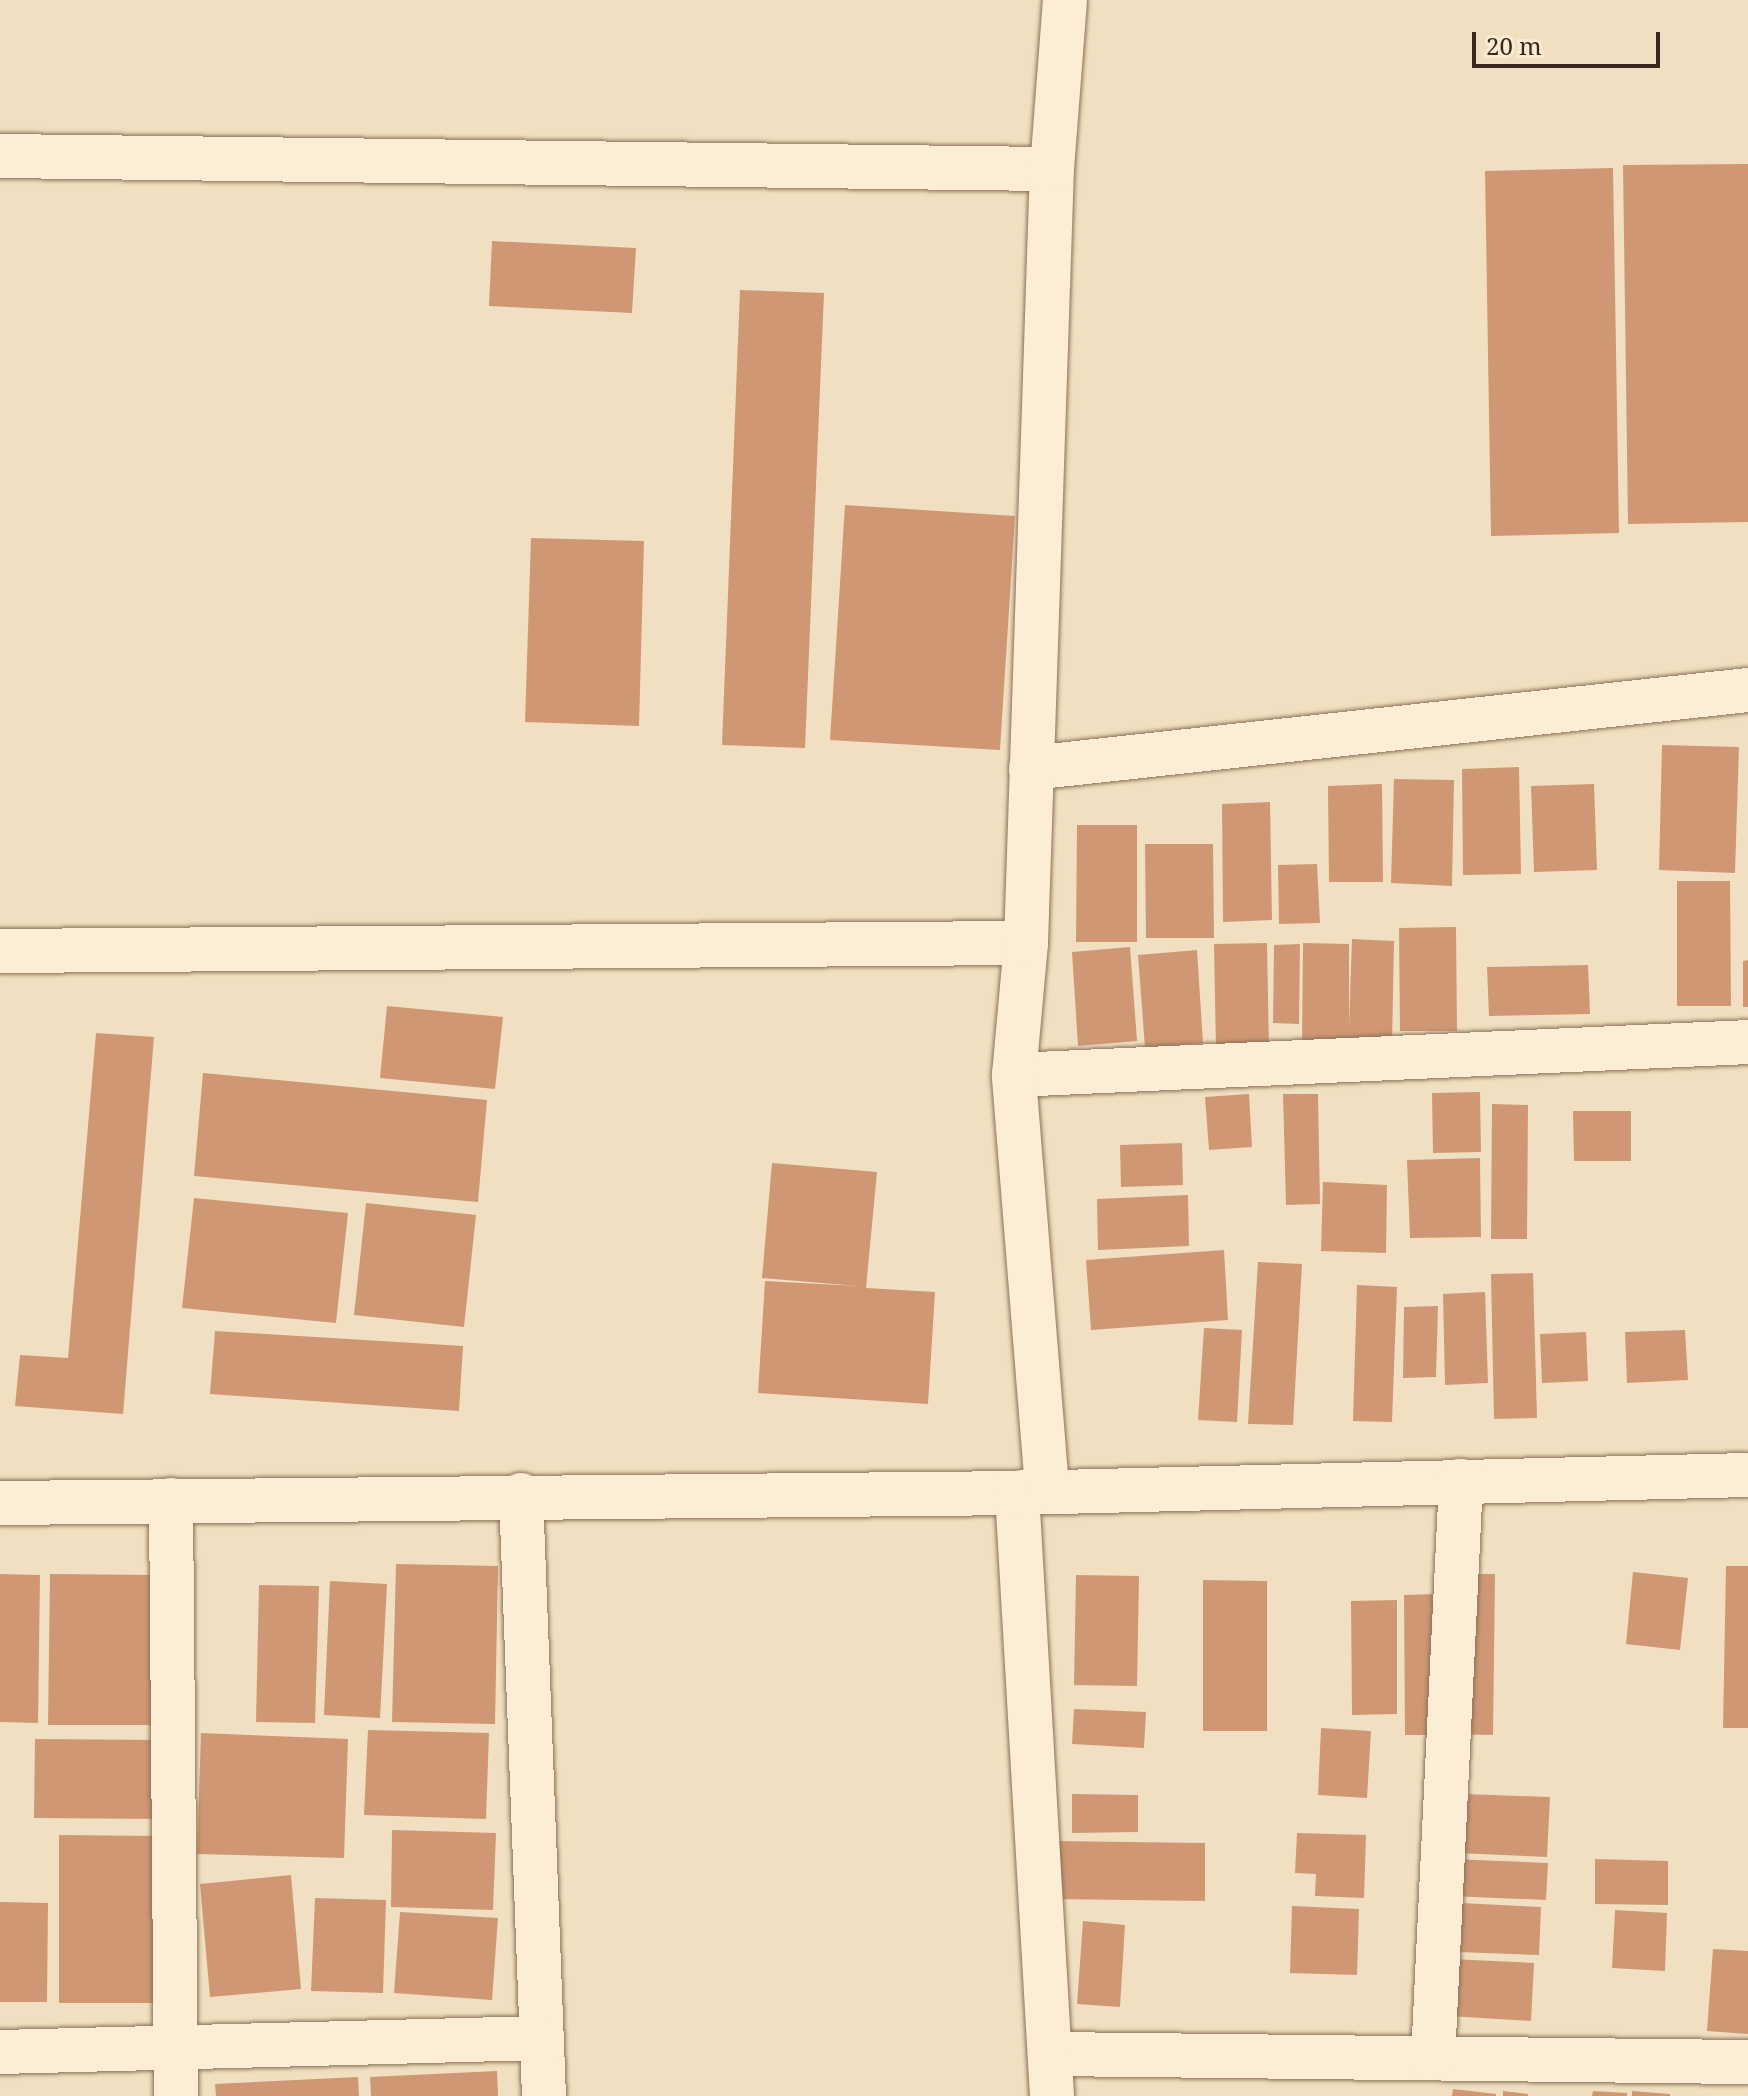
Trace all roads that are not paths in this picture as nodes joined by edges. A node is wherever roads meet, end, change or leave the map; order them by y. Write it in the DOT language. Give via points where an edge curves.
graph roads {
  1 [pos="1065,0"];
  2 [pos="0,156"];
  3 [pos="1052,169"];
  4 [pos="1748,690"];
  5 [pos="1031,768"];
  6 [pos="1026,943"];
  7 [pos="0,951"];
  8 [pos="1748,1042"];
  9 [pos="1014,1075"];
  10 [pos="1748,1475"];
  11 [pos="1461,1481"];
  12 [pos="1017,1493"];
  13 [pos="521,1495"];
  14 [pos="171,1500"];
  15 [pos="0,1503"];
  16 [pos="541,2038"];
  17 [pos="175,2047"];
  18 [pos="0,2052"];
  19 [pos="1433,2058"];
  20 [pos="1748,2062"];
  21 [pos="1051,2075"];
  22 [pos="176,2096"];
  23 [pos="544,2096"];
  1 -- 3 [label="street"];
  2 -- 3 [label="street"];
  3 -- 5 [label="street"];
  4 -- 5 [label="street"];
  5 -- 6 [label="street"];
  6 -- 7 [label="street"];
  6 -- 9 [label="street"];
  8 -- 9 [label="street"];
  9 -- 12 [label="street" via="1047,1488"];
  10 -- 11 [label="street"];
  11 -- 12 [label="street"];
  11 -- 19 [label="street"];
  12 -- 13 [label="street"];
  12 -- 21 [label="street"];
  13 -- 14 [label="street"];
  13 -- 16 [label="street"];
  14 -- 15 [label="street"];
  14 -- 17 [label="street"];
  16 -- 17 [label="street"];
  16 -- 23 [label="street"];
  17 -- 18 [label="street"];
  17 -- 22 [label="street"];
  19 -- 20 [label="street"];
  19 -- 21 [label="street"];
}
